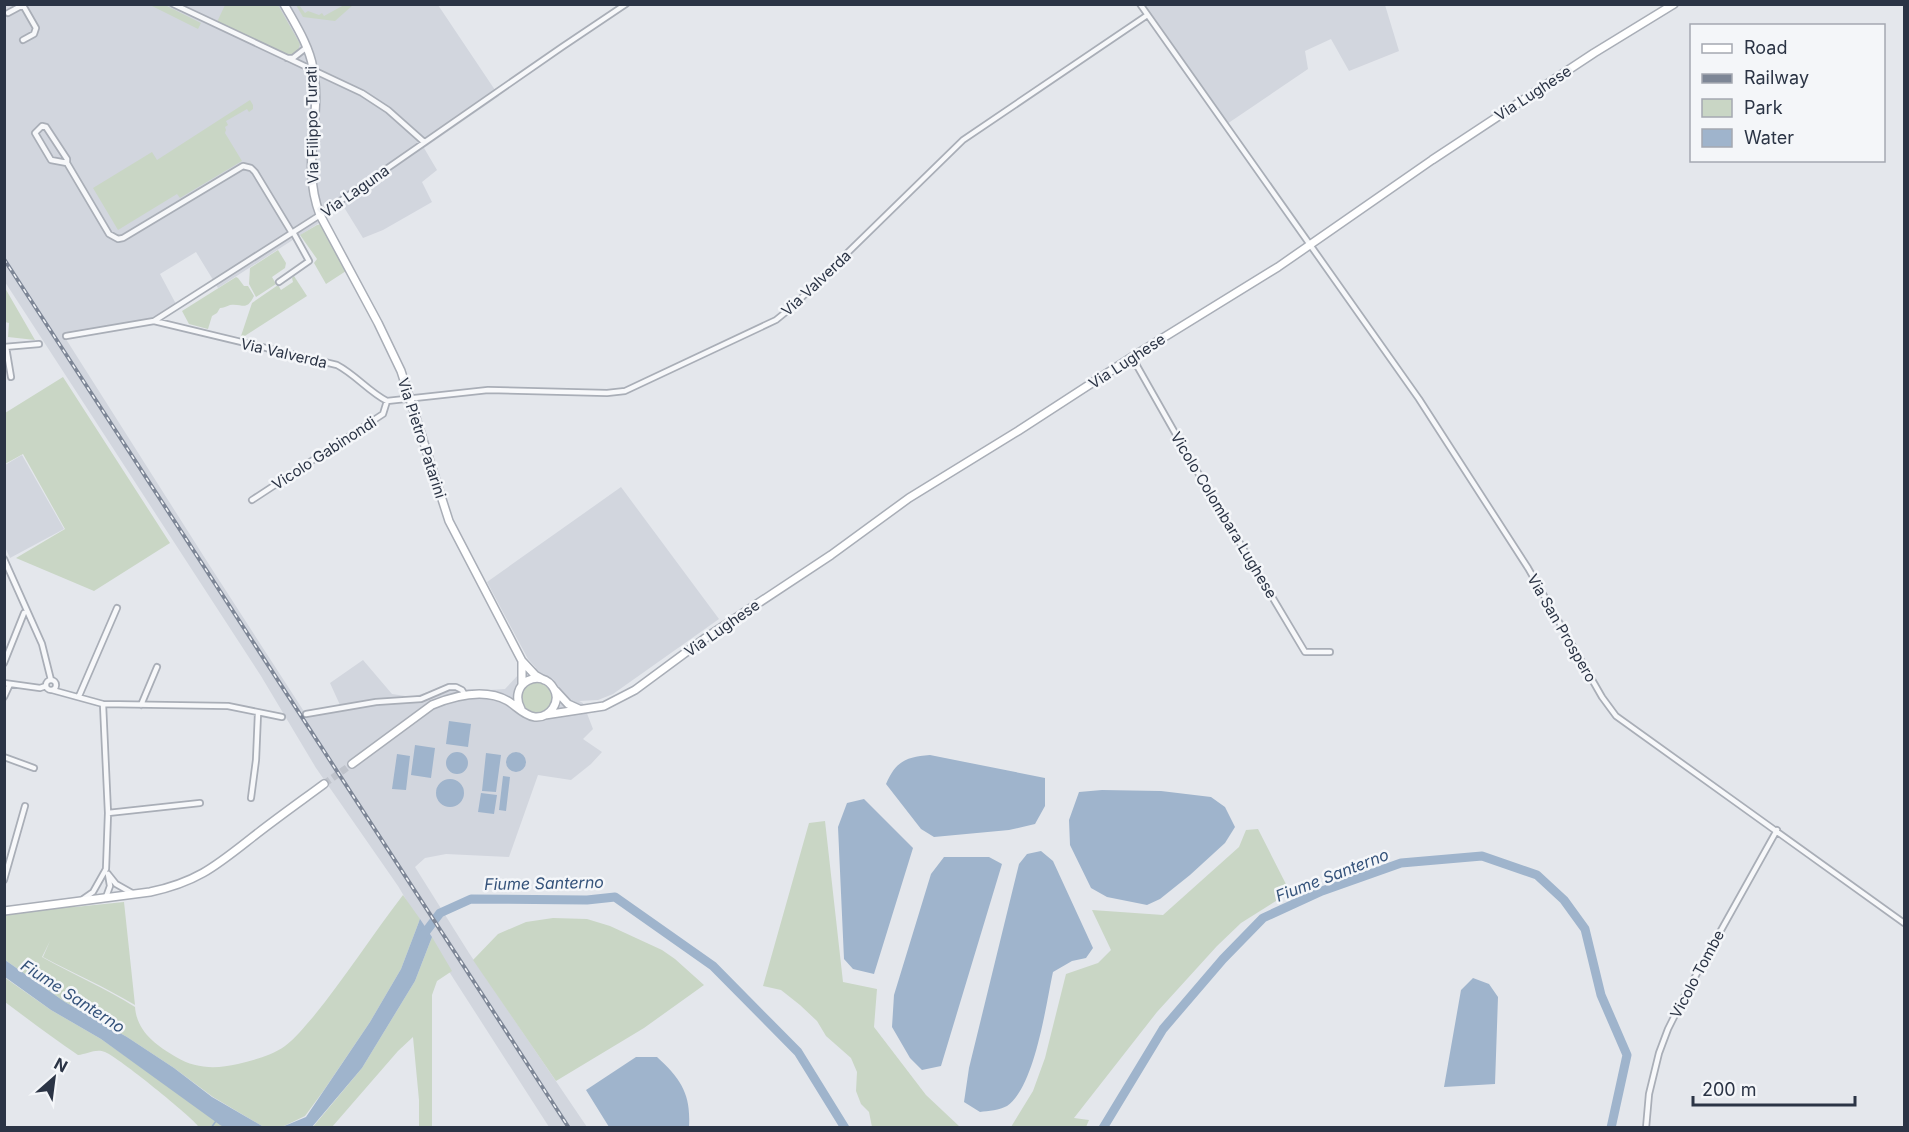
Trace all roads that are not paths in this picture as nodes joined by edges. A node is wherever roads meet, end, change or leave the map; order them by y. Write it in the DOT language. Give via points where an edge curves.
graph roads {
  1 [pos="173,4"];
  2 [pos="626,4"];
  3 [pos="1140,4"];
  4 [pos="1674,4"];
  5 [pos="284,5"];
  6 [pos="8,13"];
  7 [pos="1146,16"];
  8 [pos="23,40"];
  9 [pos="307,47"];
  10 [pos="285,58"];
  11 [pos="314,70"];
  12 [pos="424,142"];
  13 [pos="63,153"];
  14 [pos="59,162"];
  15 [pos="67,163"];
  16 [pos="320,215"];
  17 [pos="292,233"];
  18 [pos="1310,246"];
  19 [pos="279,282"];
  20 [pos="154,321"];
  21 [pos="66,336"];
  22 [pos="39,344"];
  23 [pos="5,347"];
  24 [pos="1132,357"];
  25 [pos="11,377"];
  26 [pos="410,397"];
  27 [pos="387,400"];
  28 [pos="252,500"];
  29 [pos="4,559"];
  30 [pos="117,608"];
  31 [pos="24,613"];
  32 [pos="1329,652"];
  33 [pos="522,661"];
  34 [pos="4,663"];
  35 [pos="157,667"];
  36 [pos="51,680"];
  37 [pos="544,680"];
  38 [pos="7,683"];
  39 [pos="46,686"];
  40 [pos="521,686"];
  41 [pos="54,687"];
  42 [pos="554,689"];
  43 [pos="465,695"];
  44 [pos="79,696"];
  45 [pos="4,698"];
  46 [pos="501,698"];
  47 [pos="104,704"];
  48 [pos="141,705"];
  49 [pos="521,709"];
  50 [pos="579,710"];
  51 [pos="258,713"];
  52 [pos="306,714"];
  53 [pos="545,715"];
  54 [pos="282,717"];
  55 [pos="4,757"];
  56 [pos="351,764"];
  57 [pos="34,768"];
  58 [pos="324,784"];
  59 [pos="251,798"];
  60 [pos="200,803"];
  61 [pos="25,806"];
  62 [pos="108,813"];
  63 [pos="1777,830"];
  64 [pos="107,871"];
  65 [pos="102,879"];
  66 [pos="4,880"];
  67 [pos="132,893"];
  68 [pos="106,897"];
  69 [pos="80,901"];
  70 [pos="4,911"];
  71 [pos="1905,923"];
  72 [pos="1646,1128"];
  1 -- 10 [label="street"];
  2 -- 12 [label="street, Via Laguna"];
  3 -- 7 [label="street"];
  4 -- 18 [label="main road, Via Lughese" via="1441,154"];
  5 -- 9 [label="main road, Via Filippo Turati"];
  6 -- 8 [label="street" via="24,7 36,28 34,34"];
  7 -- 18 [label="street"];
  7 -- 26 [label="street, Via Valverda" via="963,140 776,320 625,390 488,390"];
  9 -- 10 [label="street" via="293,58"];
  9 -- 11 [label="main road, Via Filippo Turati"];
  10 -- 11 [label="street"];
  11 -- 12 [label="street" via="388,110"];
  11 -- 16 [label="main road, Via Filippo Turati" via="311,183"];
  12 -- 16 [label="street, Via Laguna"];
  13 -- 14 [label="street"];
  13 -- 14 [label="street" via="46,127 37,129 35,133 51,160"];
  13 -- 15 [label="street"];
  14 -- 15 [label="street"];
  15 -- 17 [label="street" via="109,234 118,239 243,166 255,172"];
  16 -- 17 [label="street, Via Laguna"];
  16 -- 26 [label="main road, Via Pietro Patarini" via="391,349"];
  17 -- 19 [label="street" via="309,261"];
  17 -- 20 [label="street, Via Laguna"];
  18 -- 24 [label="main road, Via Lughese"];
  18 -- 63 [label="street, Via San Prospero" via="1419,399 1528,568 1616,716"];
  20 -- 21 [label="street, Via Laguna"];
  20 -- 27 [label="street, Via Valverda" via="337,365"];
  22 -- 23 [label="street"];
  23 -- 25 [label="street"];
  24 -- 32 [label="street, Vicolo Colombara Lughese" via="1305,652"];
  24 -- 50 [label="main road, Via Lughese" via="909,498 635,690 604,706"];
  26 -- 27 [label="street, Via Valverda"];
  26 -- 33 [label="main road, Via Pietro Patarini" via="449,522"];
  27 -- 28 [label="street, Vicolo Gabinondi" via="384,414"];
  29 -- 36 [label="street" via="39,636"];
  30 -- 44 [label="street"];
  31 -- 34 [label="street"];
  33 -- 37 [label="main road, Via Pietro Patarini"];
  33 -- 40 [label="main road, Via Pietro Patarini"];
  35 -- 48 [label="street"];
  36 -- 39 [label="street"];
  36 -- 41 [label="street"];
  37 -- 40 [label="main road" via="532,678"];
  37 -- 42 [label="main road"];
  38 -- 39 [label="street"];
  38 -- 45 [label="street"];
  39 -- 41 [label="street"];
  40 -- 46 [label="main road"];
  40 -- 49 [label="main road" via="517,699"];
  41 -- 44 [label="street"];
  42 -- 50 [label="main road"];
  42 -- 53 [label="main road" via="556,701"];
  43 -- 46 [label="main road"];
  43 -- 52 [label="street" via="456,687 449,687 421,699"];
  43 -- 56 [label="main road" via="432,705"];
  44 -- 47 [label="street"];
  46 -- 49 [label="main road, Via Lughese"];
  47 -- 48 [label="street"];
  47 -- 62 [label="street"];
  48 -- 51 [label="street" via="228,706"];
  49 -- 53 [label="main road, Via Lughese" via="531,716"];
  50 -- 53 [label="main road, Via Lughese"];
  51 -- 54 [label="street"];
  51 -- 59 [label="street"];
  55 -- 57 [label="street"];
  58 -- 67 [label="main road" via="198,877 173,887"];
  60 -- 62 [label="street"];
  61 -- 66 [label="street"];
  62 -- 64 [label="street"];
  63 -- 71 [label="street, Via San Prospero"];
  63 -- 72 [label="street, Vicolo Tombe" via="1668,1029 1649,1094"];
  64 -- 65 [label="street"];
  64 -- 67 [label="street" via="116,884"];
  64 -- 68 [label="street" via="110,886"];
  65 -- 68 [label="street"];
  65 -- 69 [label="street"];
  67 -- 68 [label="main road"];
  68 -- 69 [label="main road"];
  69 -- 70 [label="main road"];
}
